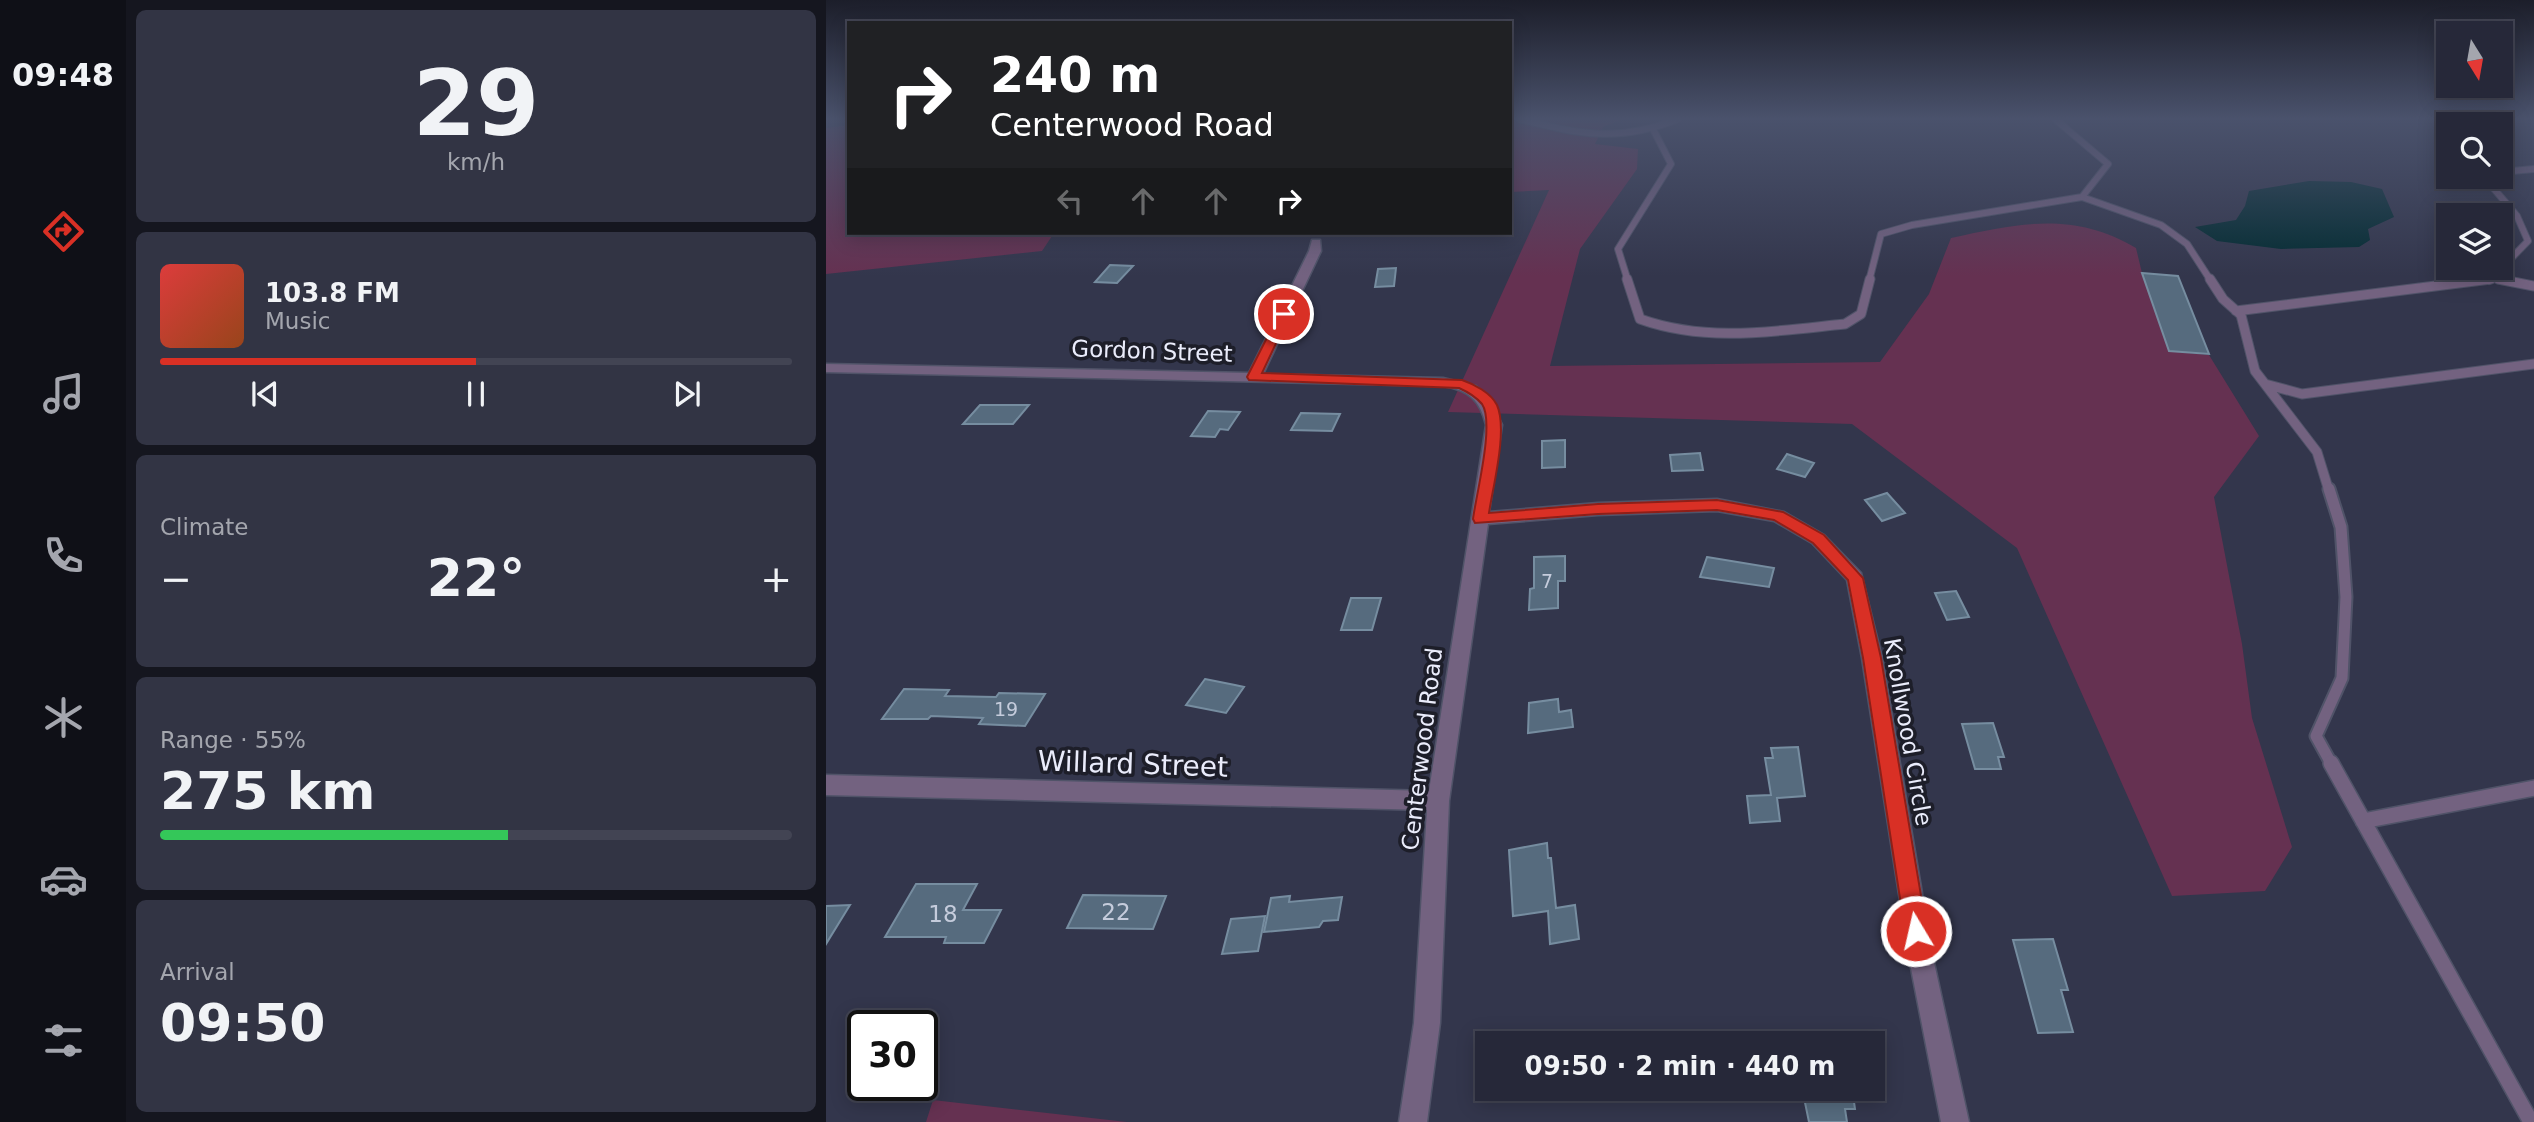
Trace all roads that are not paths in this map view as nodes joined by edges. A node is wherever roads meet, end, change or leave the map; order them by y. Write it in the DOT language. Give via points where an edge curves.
graph roads {
  1 [pos="1666,171"];
  2 [pos="2102,171"];
  3 [pos="2494,189"];
  4 [pos="2082,197"];
  5 [pos="2507,203"];
  6 [pos="2513,210"];
  7 [pos="1316,242"];
  8 [pos="2513,257"];
  9 [pos="2490,280"];
  10 [pos="2503,280"];
  11 [pos="2534,286"];
  12 [pos="2236,311"];
  13 [pos="2534,364"];
  14 [pos="826,368"];
  15 [pos="1254,377"];
  16 [pos="2266,384"];
  17 [pos="1475,390"];
  18 [pos="1480,519"];
  19 [pos="826,785"];
  20 [pos="2534,788"];
  21 [pos="1438,801"];
  22 [pos="2363,821"];
  23 [pos="1413,1122"];
  24 [pos="1955,1122"];
  25 [pos="2531,1122"];
  1 -- 4 [label="lane" via="1618,249 1640,319 1657,327 1719,334 1844,324 1861,314 1881,234"];
  2 -- 4 [label="lane"];
  3 -- 5 [label="lane"];
  4 -- 12 [label="lane" via="2161,225 2188,244 2223,299"];
  6 -- 8 [label="lane" via="2528,241"];
  7 -- 15 [label="street"];
  9 -- 12 [label="lane"];
  10 -- 11 [label="lane"];
  12 -- 16 [label="lane" via="2241,315 2255,371"];
  13 -- 16 [label="lane" via="2302,394"];
  14 -- 15 [label="street, Gordon Street"];
  15 -- 17 [label="street, Gordon Street" via="1443,382"];
  16 -- 22 [label="lane" via="2317,452 2341,527 2346,597 2342,678 2316,736"];
  17 -- 18 [label="street, Centerwood Road" via="1490,405 1494,425"];
  18 -- 21 [label="street, Centerwood Road"];
  18 -- 24 [label="street, Knollwood Circle" via="1717,505 1778,516 1818,539 1855,578 1921,958"];
  19 -- 21 [label="street, Willard Street"];
  20 -- 22 [label="lane"];
  21 -- 23 [label="street, Centerwood Road" via="1427,1023"];
  22 -- 25 [label="lane"];
}
